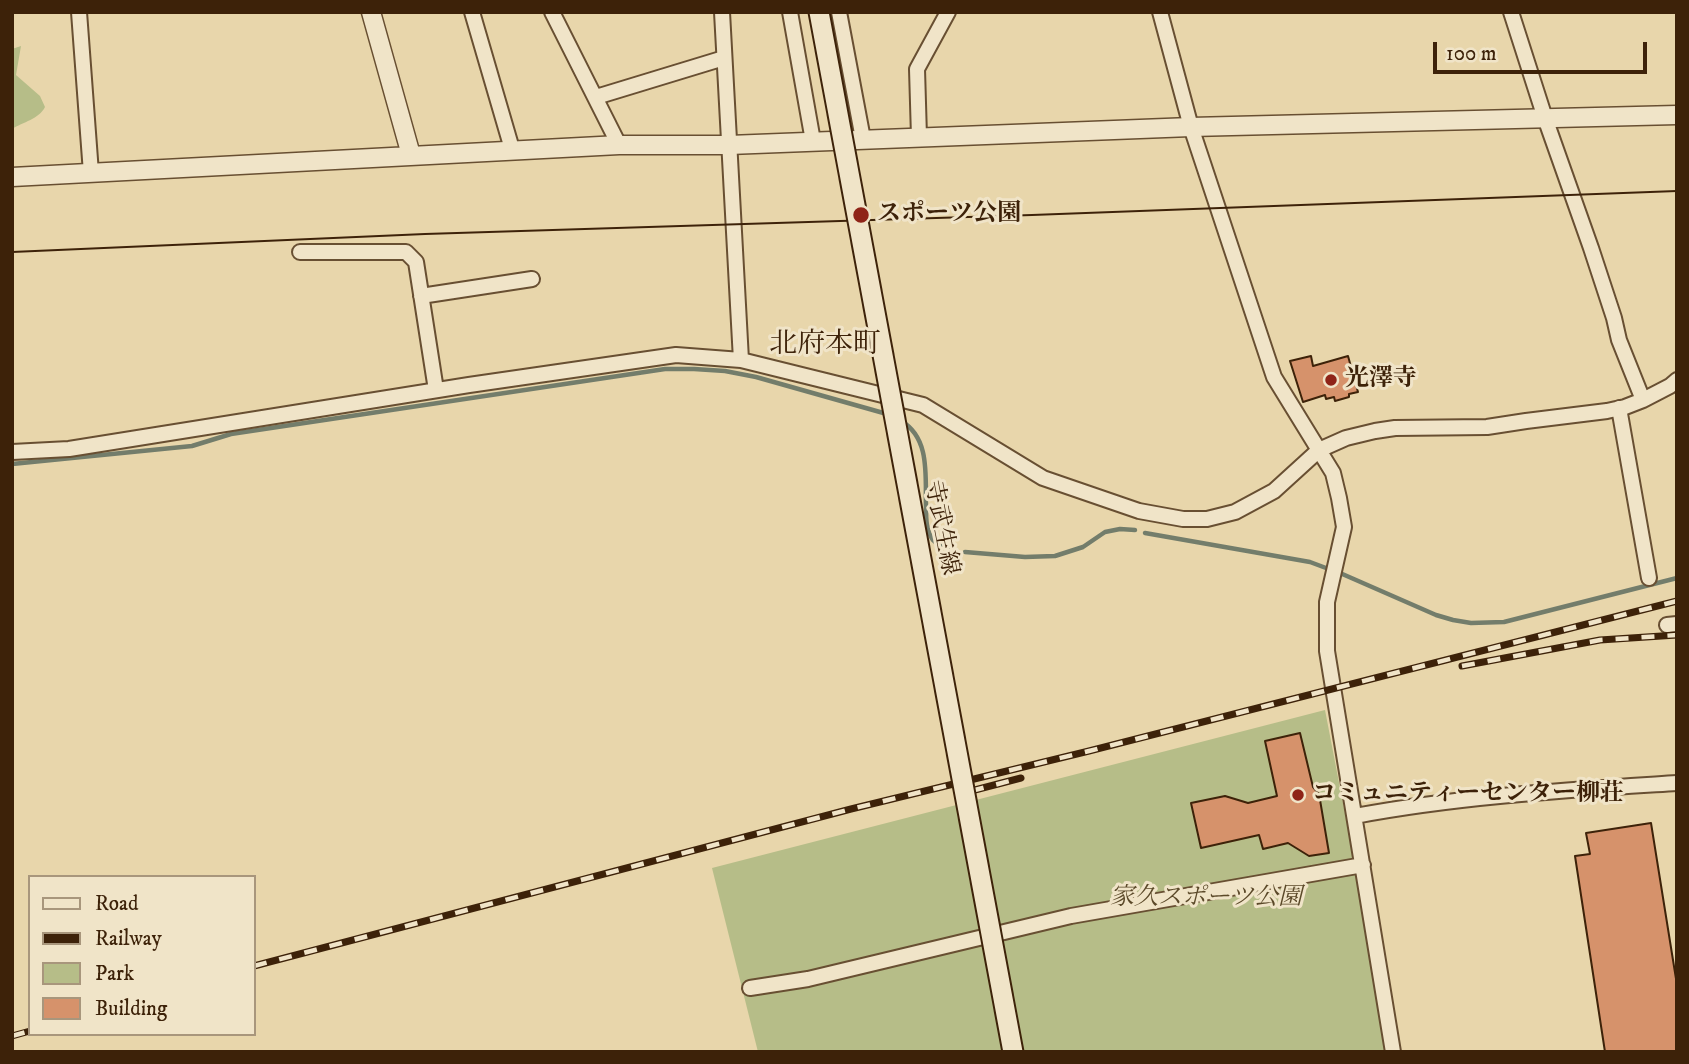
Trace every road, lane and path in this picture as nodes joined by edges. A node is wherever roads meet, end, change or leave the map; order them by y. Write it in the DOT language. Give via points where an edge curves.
graph roads {
  1 [pos="79,12"];
  2 [pos="371,12"];
  3 [pos="472,12"];
  4 [pos="552,12"];
  5 [pos="722,12"];
  6 [pos="790,12"];
  7 [pos="819,12"];
  8 [pos="839,12"];
  9 [pos="948,12"];
  10 [pos="1160,12"];
  11 [pos="1511,12"];
  12 [pos="724,58"];
  13 [pos="596,97"];
  14 [pos="1677,115"];
  15 [pos="1545,118"];
  16 [pos="1191,127"];
  17 [pos="919,137"];
  18 [pos="863,139"];
  19 [pos="813,141"];
  20 [pos="619,145"];
  21 [pos="729,145"];
  22 [pos="512,149"];
  23 [pos="411,155"];
  24 [pos="91,173"];
  25 [pos="12,177"];
  26 [pos="300,251"];
  27 [pos="532,279"];
  28 [pos="421,296"];
  29 [pos="741,359"];
  30 [pos="1677,380"];
  31 [pos="436,390"];
  32 [pos="1643,400"];
  33 [pos="1619,408"];
  34 [pos="1319,450"];
  35 [pos="12,452"];
  36 [pos="1649,578"];
  37 [pos="1677,783"];
  38 [pos="1355,816"];
  39 [pos="1363,865"];
  40 [pos="750,988"];
  41 [pos="1013,1052"];
  42 [pos="1394,1052"];
  1 -- 24 [label="street"];
  2 -- 23 [label="street"];
  3 -- 22 [label="street"];
  4 -- 13 [label="street"];
  5 -- 12 [label="street"];
  6 -- 19 [label="street"];
  7 -- 41 [label="main road, 寺武生線, bridge"];
  8 -- 18 [label="street"];
  9 -- 17 [label="street" via="917,69"];
  10 -- 16 [label="street"];
  11 -- 15 [label="street"];
  12 -- 13 [label="street"];
  12 -- 21 [label="street"];
  13 -- 20 [label="street"];
  14 -- 15 [label="street"];
  15 -- 16 [label="street"];
  15 -- 32 [label="street"];
  16 -- 17 [label="street"];
  16 -- 34 [label="street" via="1274,377"];
  17 -- 18 [label="street"];
  18 -- 19 [label="street"];
  19 -- 21 [label="street"];
  20 -- 21 [label="street"];
  20 -- 22 [label="street"];
  21 -- 29 [label="street"];
  22 -- 23 [label="street"];
  23 -- 24 [label="street"];
  24 -- 25 [label="street"];
  26 -- 28 [label="street" via="406,252 416,262"];
  27 -- 28 [label="street"];
  28 -- 31 [label="street"];
  29 -- 31 [label="street" via="676,355"];
  29 -- 34 [label="street" via="923,405 1043,478 1139,511 1183,519 1235,512 1274,491"];
  30 -- 32 [label="street"];
  31 -- 35 [label="street" via="69,449"];
  32 -- 33 [label="street"];
  33 -- 34 [label="street" via="1487,428 1395,428 1346,438"];
  33 -- 36 [label="street"];
  34 -- 38 [label="street" via="1333,473 1344,527 1327,602 1328,650"];
  37 -- 38 [label="street" via="1541,792"];
  38 -- 39 [label="street"];
  39 -- 40 [label="street" via="1072,916 808,979"];
  39 -- 42 [label="street"];
}
